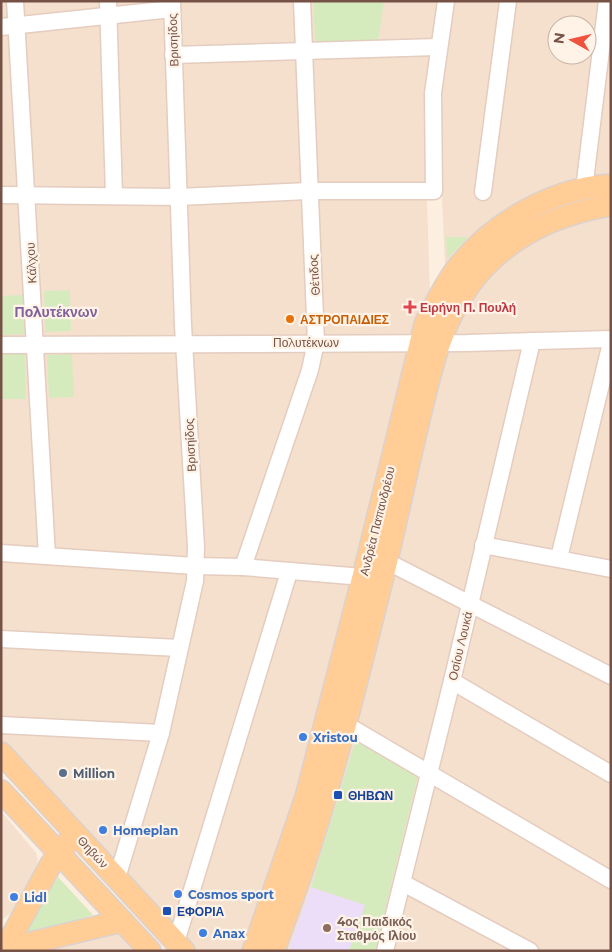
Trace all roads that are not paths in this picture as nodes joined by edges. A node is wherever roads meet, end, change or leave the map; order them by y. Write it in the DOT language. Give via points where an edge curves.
graph roads {
  1 [pos="15,1"];
  2 [pos="302,1"];
  3 [pos="446,1"];
  4 [pos="508,1"];
  5 [pos="607,1"];
  6 [pos="172,5"];
  7 [pos="108,8"];
  8 [pos="9,26"];
  9 [pos="438,47"];
  10 [pos="303,52"];
  11 [pos="173,55"];
  12 [pos="611,185"];
  13 [pos="584,189"];
  14 [pos="308,191"];
  15 [pos="483,192"];
  16 [pos="27,194"];
  17 [pos="1,195"];
  18 [pos="114,196"];
  19 [pos="178,197"];
  20 [pos="611,205"];
  21 [pos="532,341"];
  22 [pos="611,341"];
  23 [pos="316,342"];
  24 [pos="429,342"];
  25 [pos="184,343"];
  26 [pos="34,344"];
  27 [pos="1,345"];
  28 [pos="483,545"];
  29 [pos="1,553"];
  30 [pos="47,556"];
  31 [pos="559,558"];
  32 [pos="386,561"];
  33 [pos="195,566"];
  34 [pos="243,567"];
  35 [pos="611,569"];
  36 [pos="290,572"];
  37 [pos="363,578"];
  38 [pos="469,604"];
  39 [pos="1,639"];
  40 [pos="179,648"];
  41 [pos="611,676"];
  42 [pos="452,681"];
  43 [pos="345,724"];
  44 [pos="1,725"];
  45 [pos="161,733"];
  46 [pos="1,753"];
  47 [pos="611,774"];
  48 [pos="429,775"];
  49 [pos="1,791"];
  50 [pos="76,834"];
  51 [pos="58,852"];
  52 [pos="117,878"];
  53 [pos="611,880"];
  54 [pos="403,883"];
  55 [pos="122,921"];
  56 [pos="180,946"];
  57 [pos="4,950"];
  58 [pos="150,951"];
  59 [pos="253,951"];
  60 [pos="274,951"];
  61 [pos="385,951"];
  62 [pos="530,951"];
  1 -- 8 [label="street, Κάλχου"];
  2 -- 10 [label="street, Θέτιδος"];
  3 -- 9 [label="street"];
  4 -- 15 [label="street"];
  5 -- 13 [label="street"];
  6 -- 7 [label="street"];
  6 -- 11 [label="street, Βρισηίδος"];
  7 -- 8 [label="street"];
  7 -- 18 [label="street"];
  8 -- 16 [label="street, Κάλχου"];
  9 -- 10 [label="street"];
  9 -- 14 [label="street" via="433,93 434,191"];
  10 -- 11 [label="street"];
  10 -- 14 [label="street, Θέτιδος"];
  11 -- 19 [label="street, Βρισηίδος"];
  12 -- 13 [label="main road, Ανδρέα Παπανδρέου"];
  13 -- 24 [label="main road, Ανδρέα Παπανδρέου" via="540,204 508,221 472,252 444,288 425,324"];
  14 -- 19 [label="street"];
  14 -- 23 [label="street, Θέτιδος"];
  16 -- 17 [label="street"];
  16 -- 18 [label="street"];
  16 -- 26 [label="street, Κάλχου"];
  18 -- 19 [label="street"];
  19 -- 25 [label="street, Βρισηίδος"];
  20 -- 24 [label="main road, Ανδρέα Παπανδρέου" via="580,210 549,221 506,248 471,283"];
  21 -- 22 [label="street, Πολυτέκνων"];
  21 -- 24 [label="street, Πολυτέκνων"];
  21 -- 28 [label="street, Οσίου Λουκά"];
  22 -- 31 [label="street"];
  23 -- 24 [label="street, Πολυτέκνων"];
  23 -- 25 [label="street, Πολυτέκνων"];
  23 -- 34 [label="street, Θέτιδος" via="310,370"];
  24 -- 32 [label="main road, Ανδρέα Παπανδρέου"];
  24 -- 37 [label="main road, Ανδρέα Παπανδρέου"];
  25 -- 26 [label="street, Πολυτέκνων"];
  25 -- 33 [label="street, Βρισηίδος"];
  26 -- 27 [label="street, Πολυτέκνων"];
  26 -- 30 [label="street, Κάλχου"];
  28 -- 31 [label="street"];
  28 -- 38 [label="street, Οσίου Λουκά"];
  29 -- 30 [label="street"];
  30 -- 33 [label="street"];
  31 -- 35 [label="street"];
  32 -- 38 [label="street"];
  32 -- 43 [label="main road, Ανδρέα Παπανδρέου"];
  33 -- 34 [label="street"];
  33 -- 40 [label="street, Βρισηίδος" via="195,581"];
  34 -- 36 [label="street"];
  36 -- 37 [label="street"];
  36 -- 56 [label="street"];
  37 -- 59 [label="main road, Ανδρέα Παπανδρέου" via="306,796"];
  38 -- 41 [label="street"];
  38 -- 42 [label="street, Οσίου Λουκά"];
  39 -- 40 [label="street"];
  40 -- 45 [label="street, Βρισηίδος"];
  42 -- 47 [label="street"];
  42 -- 48 [label="street, Οσίου Λουκά"];
  43 -- 48 [label="street"];
  43 -- 60 [label="main road, Ανδρέα Παπανδρέου" via="310,846"];
  44 -- 45 [label="street"];
  45 -- 52 [label="street, Βρισηίδος"];
  46 -- 50 [label="main road, Θηβών"];
  48 -- 53 [label="street"];
  48 -- 54 [label="street, Οσίου Λουκά"];
  49 -- 51 [label="main road, Θηβών"];
  50 -- 51 [label="main road"];
  50 -- 52 [label="main road, Θηβών"];
  51 -- 55 [label="main road, Θηβών"];
  51 -- 57 [label="main road"];
  52 -- 56 [label="main road, Θηβών"];
  54 -- 61 [label="street, Οσίου Λουκά"];
  54 -- 62 [label="street"];
  55 -- 57 [label="main road"];
  55 -- 58 [label="main road, Θηβών"];
}
